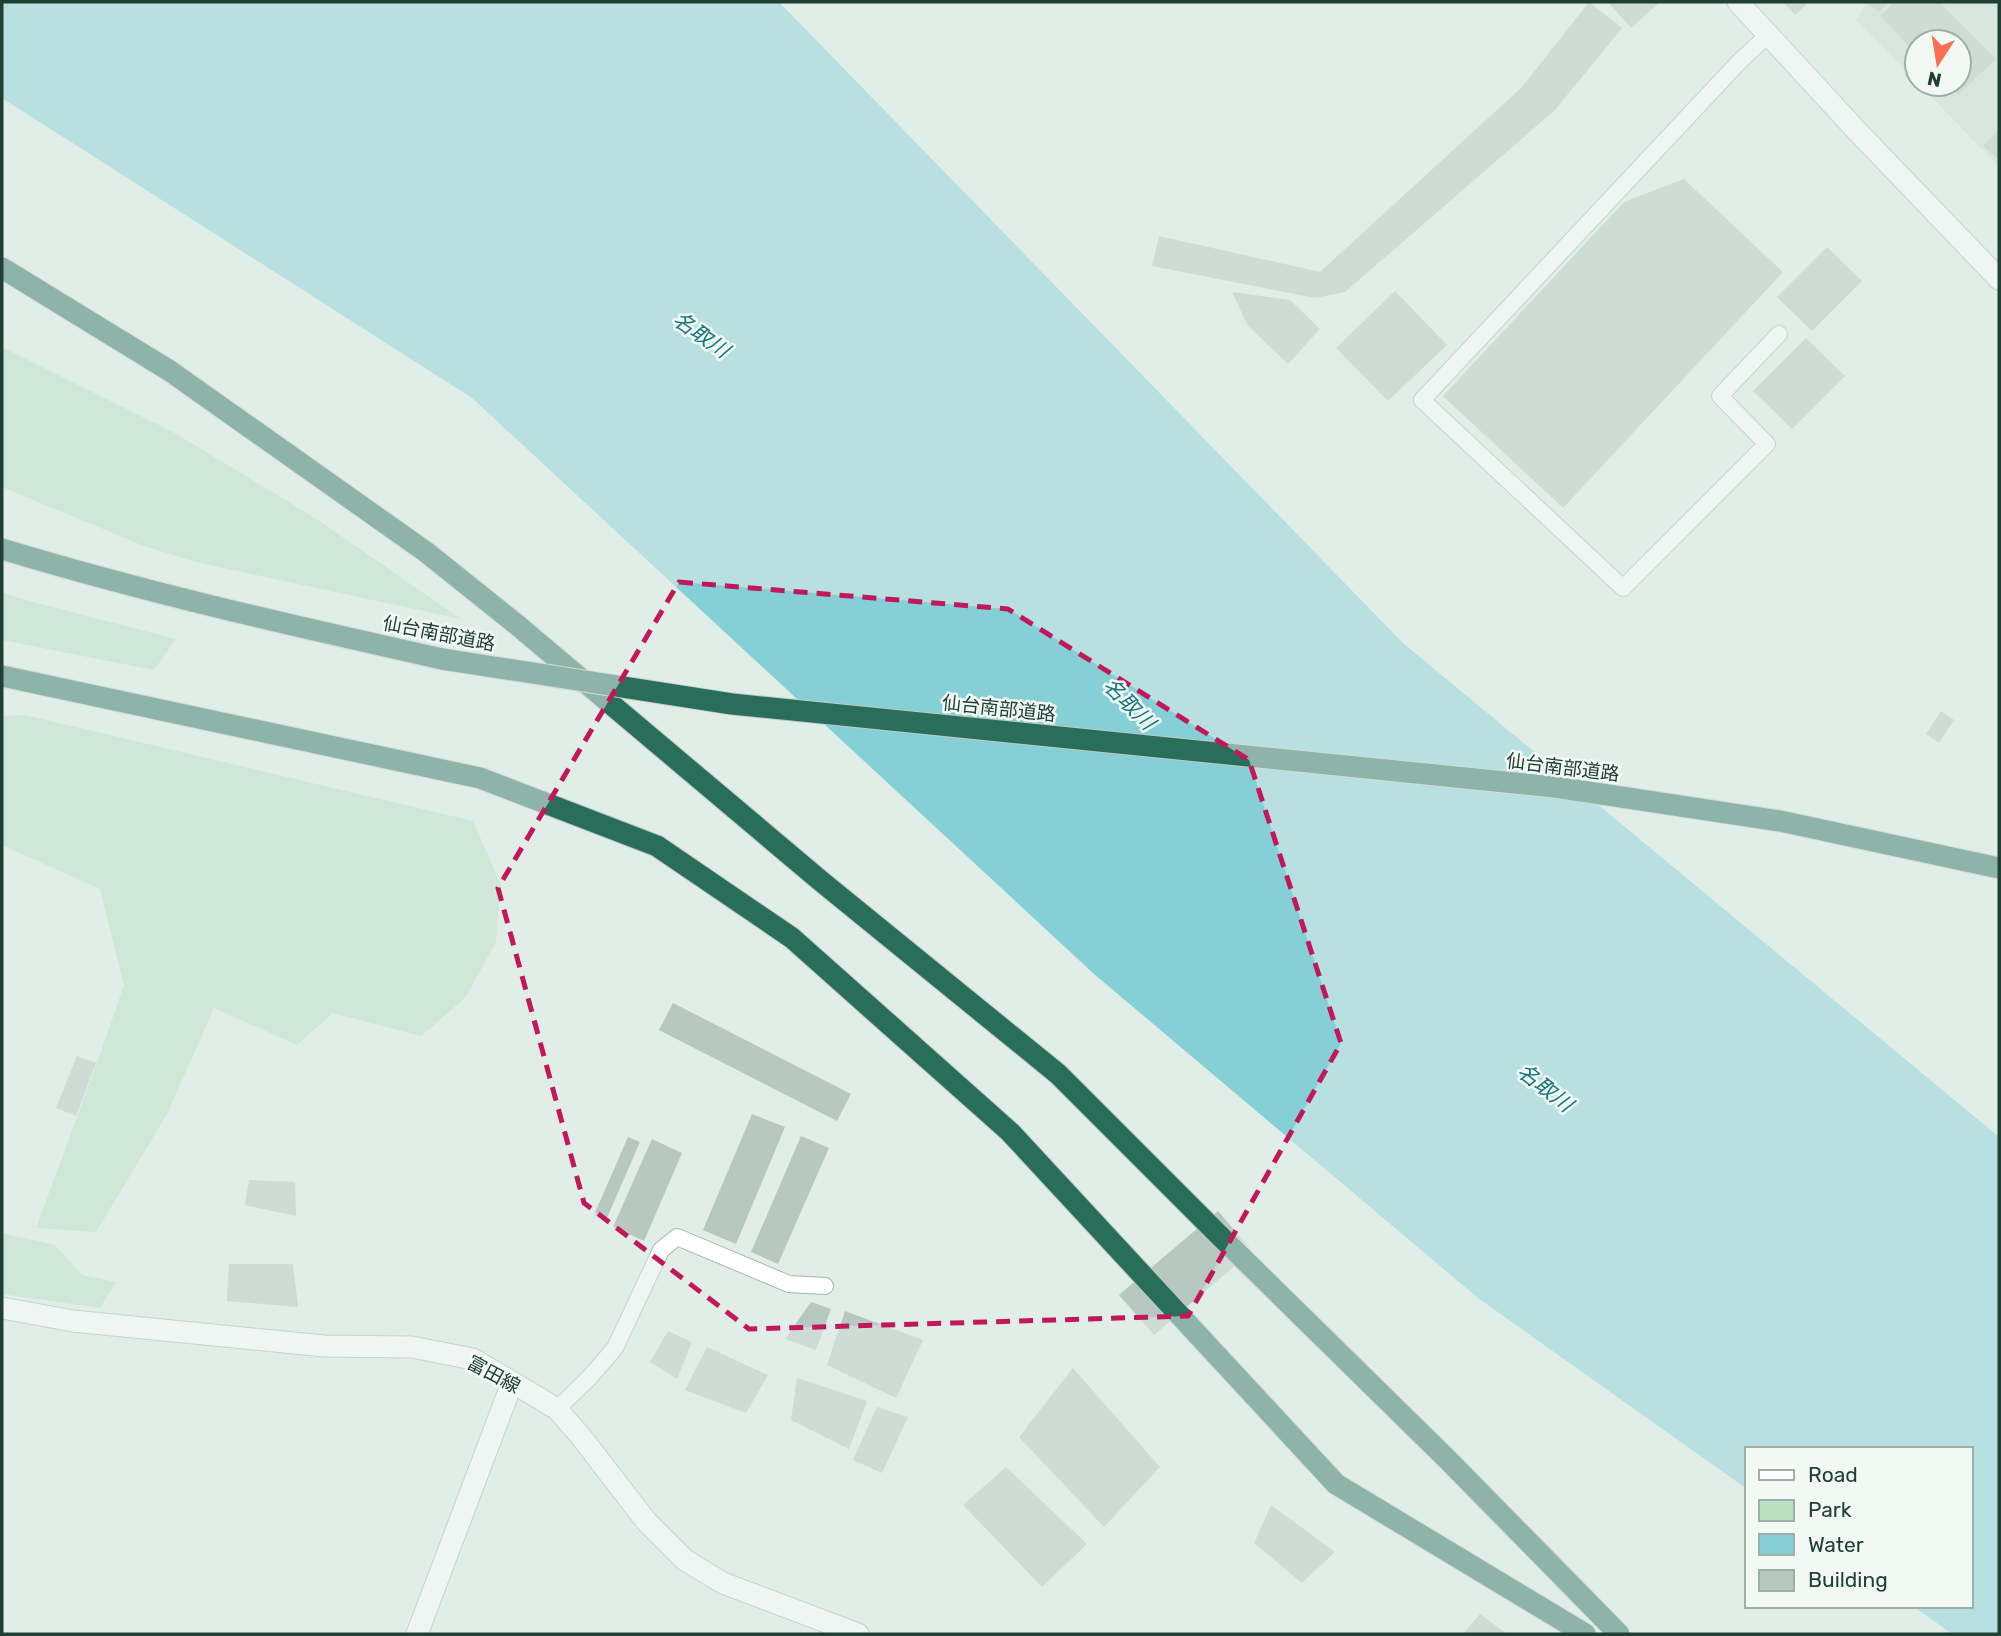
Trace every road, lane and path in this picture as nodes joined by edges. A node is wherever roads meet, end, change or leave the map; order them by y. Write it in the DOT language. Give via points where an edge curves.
graph roads {
  1 [pos="1738,2"];
  2 [pos="1769,34"];
  3 [pos="2,268"];
  4 [pos="1999,279"];
  5 [pos="1779,334"];
  6 [pos="2,549"];
  7 [pos="2,676"];
  8 [pos="1999,868"];
  9 [pos="825,1286"];
  10 [pos="2,1308"];
  11 [pos="512,1382"];
  12 [pos="557,1409"];
  13 [pos="417,1634"];
  14 [pos="858,1634"];
  15 [pos="1585,1634"];
  16 [pos="1619,1634"];
  1 -- 2 [label="street"];
  2 -- 4 [label="street"];
  2 -- 5 [label="lane" via="1422,400 1623,589 1767,444 1720,397"];
  3 -- 16 [label="highway" via="170,370 426,552 1058,1074"];
  6 -- 8 [label="highway, 仙台南部道路, bridge" via="236,612 442,659 732,704 1555,787 1780,821"];
  7 -- 15 [label="highway" via="480,778 657,846 792,938 1010,1132 1336,1484"];
  9 -- 12 [label="lane" via="789,1284 677,1237 662,1250 615,1348"];
  10 -- 11 [label="street, 富田線" via="73,1321 324,1346 412,1347 473,1359"];
  11 -- 12 [label="street, 富田線"];
  11 -- 13 [label="street"];
  12 -- 14 [label="street, 富田線" via="646,1521 685,1560 723,1583"];
}
